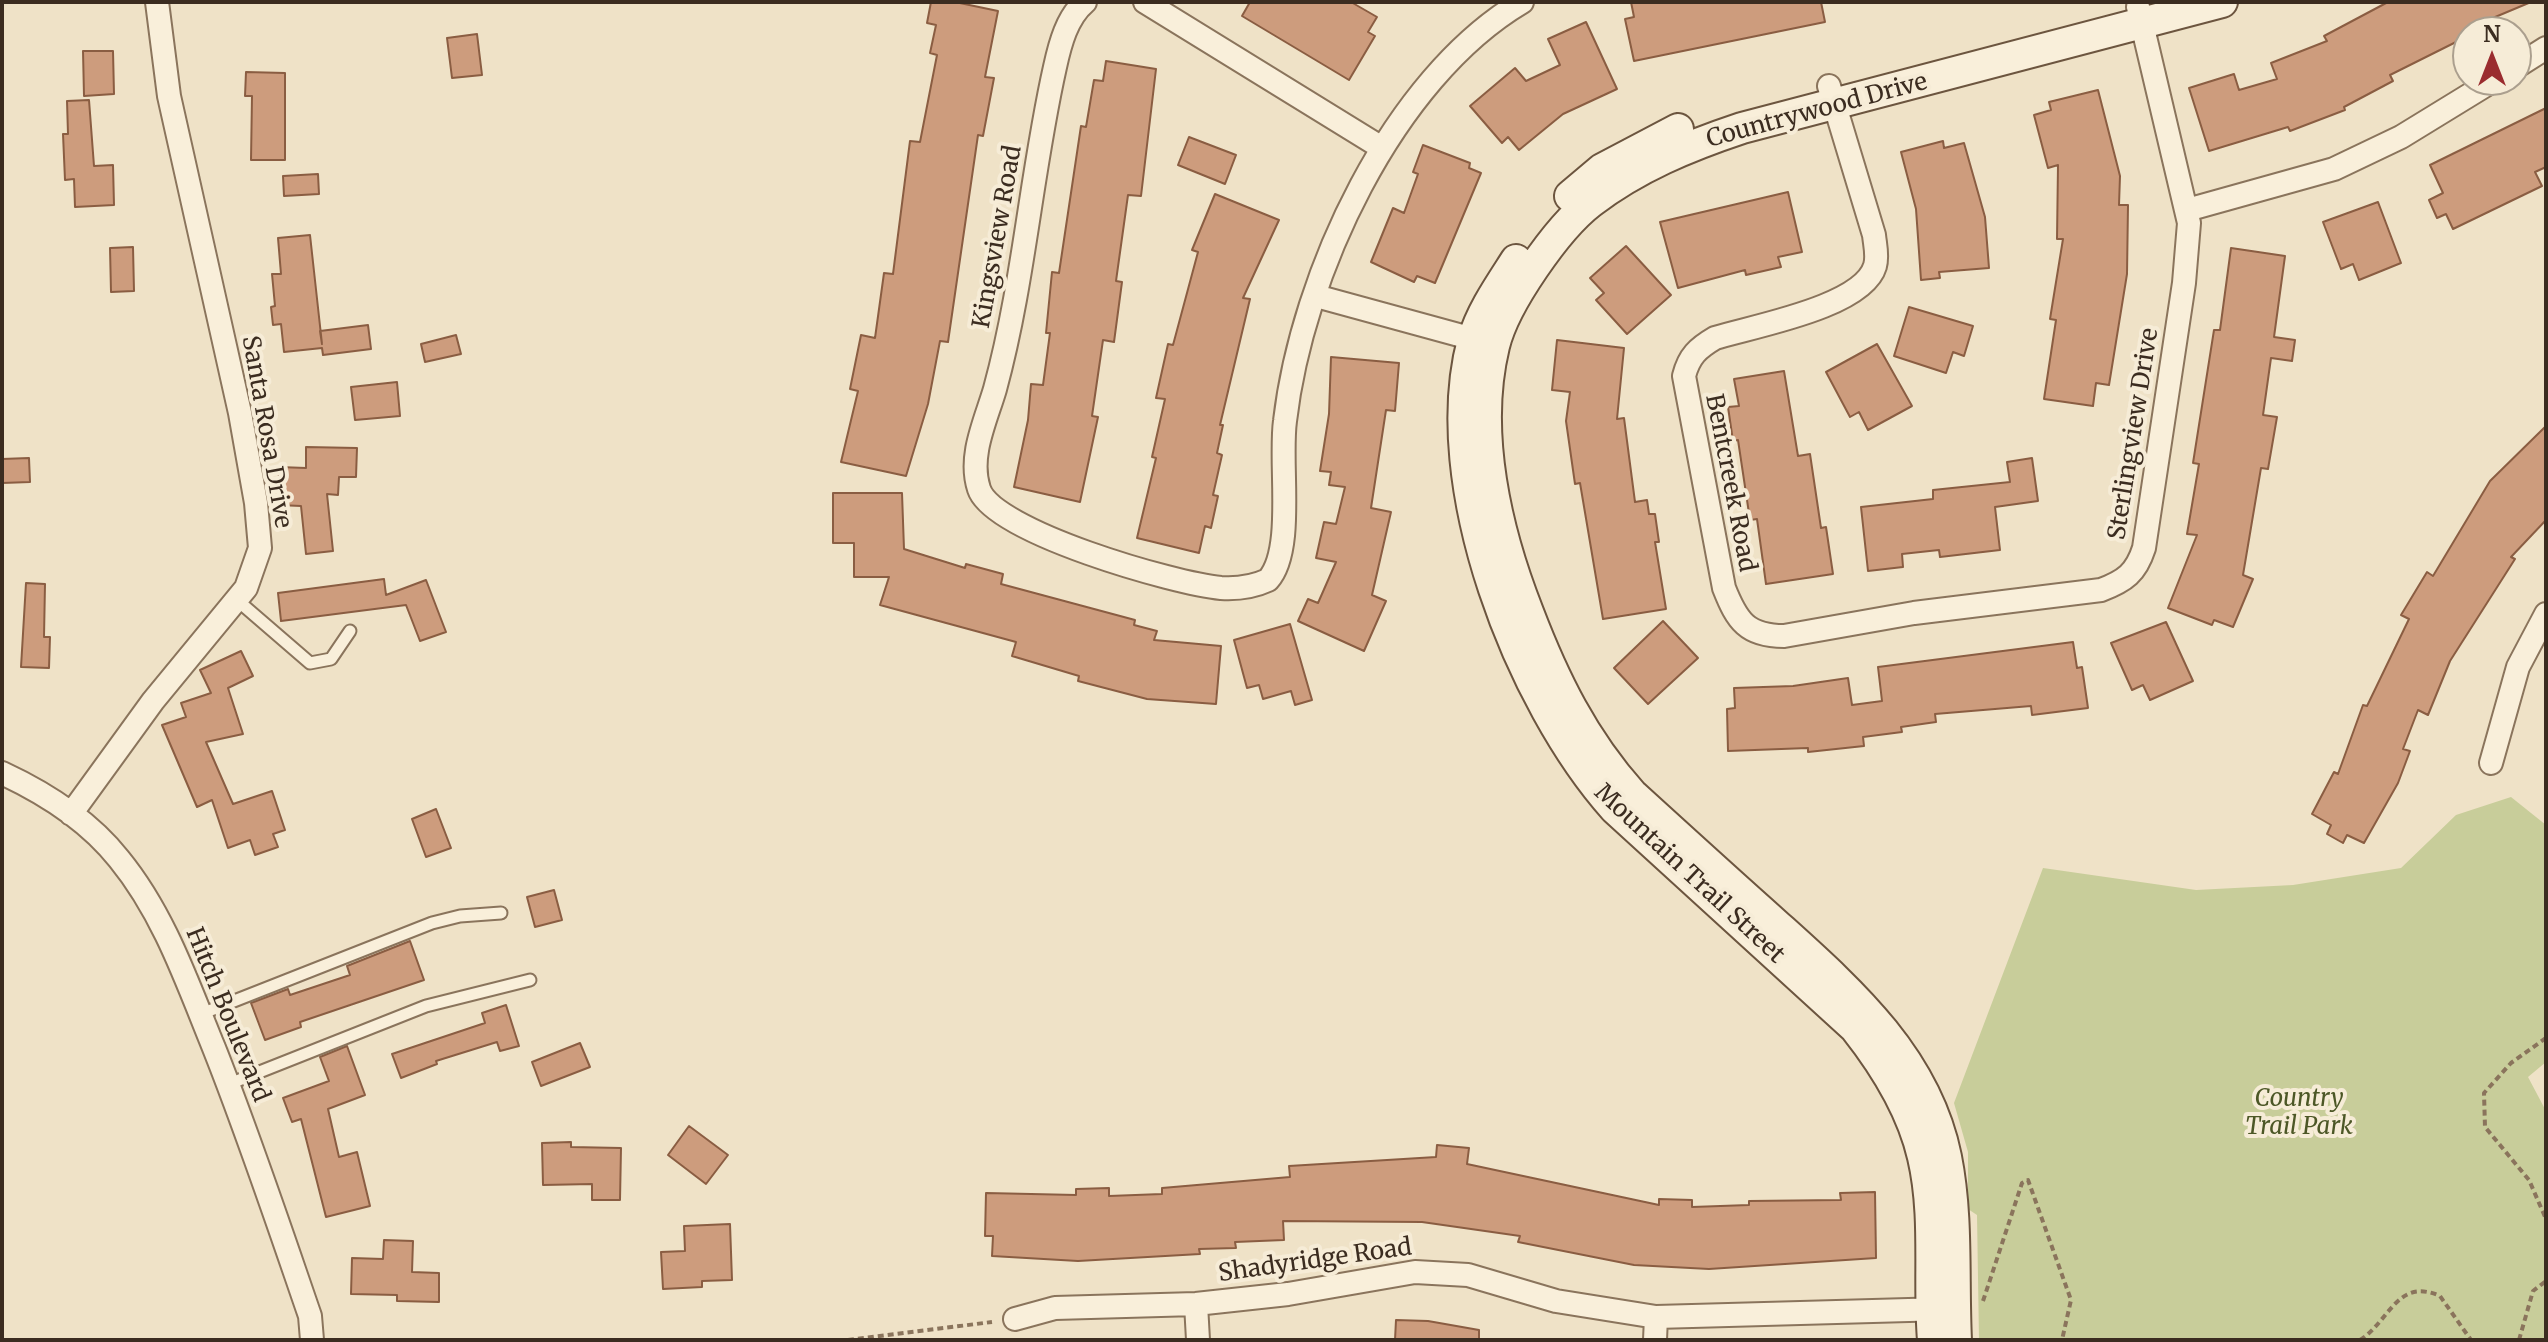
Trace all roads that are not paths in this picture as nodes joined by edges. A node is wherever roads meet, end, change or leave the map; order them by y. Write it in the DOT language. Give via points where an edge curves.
graph roads {
  1 [pos="157,2"];
  2 [pos="1085,2"];
  3 [pos="1145,2"];
  4 [pos="1522,2"];
  5 [pos="2222,2"];
  6 [pos="2145,11"];
  7 [pos="1831,95"];
  8 [pos="2468,96"];
  9 [pos="1382,148"];
  10 [pos="2187,210"];
  11 [pos="1316,296"];
  12 [pos="1484,342"];
  13 [pos="237,600"];
  14 [pos="2546,614"];
  15 [pos="1748,628"];
  16 [pos="350,631"];
  17 [pos="2491,763"];
  18 [pos="2,773"];
  19 [pos="71,814"];
  20 [pos="501,913"];
  21 [pos="530,980"];
  22 [pos="201,1014"];
  23 [pos="229,1084"];
  24 [pos="1196,1304"];
  25 [pos="1942,1309"];
  26 [pos="1656,1317"];
  27 [pos="1015,1319"];
  28 [pos="312,1340"];
  29 [pos="1198,1340"];
  30 [pos="1655,1340"];
  31 [pos="1933,1340"];
  32 [pos="1956,1340"];
  1 -- 13 [label="street, Santa Rosa Drive" via="169,96 256,503 257,562"];
  2 -- 11 [label="street, Kingsview Road" via="1071,20 1055,67 1023,266 979,439 978,486 983,499 1009,519 1099,557 1210,586 1237,588 1268,580 1277,570 1284,542 1282,467 1292,375"];
  3 -- 9 [label="street"];
  4 -- 9 [label="street" via="1456,51 1414,99"];
  5 -- 6 [label="street, Countrywood Drive"];
  6 -- 7 [label="street, Countrywood Drive"];
  6 -- 10 [label="street, Sterlingview Drive"];
  7 -- 12 [label="street, Countrywood Drive" via="1738,108 1678,129 1602,169 1548,216 1515,262 1483,314"];
  7 -- 15 [label="street, Bentcreek Road" via="1874,235 1871,274 1851,295 1822,308 1715,338 1688,361 1684,376 1724,588"];
  8 -- 10 [label="street" via="2334,169"];
  9 -- 11 [label="street" via="1344,221"];
  10 -- 15 [label="street, Sterlingview Drive" via="2184,283 2144,548 2135,571 2101,590 1914,613 1784,636 1763,636"];
  11 -- 12 [label="street"];
  12 -- 25 [label="street, Mountain Trail Street" via="1467,371 1465,425 1477,529 1496,594 1542,703 1585,776 1615,809 1855,1028 1879,1059 1904,1102 1924,1161"];
  13 -- 16 [label="lane" via="310,663 331,659"];
  13 -- 19 [label="street, Santa Rosa Drive" via="153,701"];
  14 -- 17 [label="street" via="2518,667"];
  18 -- 19 [label="street, Hitch Boulevard"];
  19 -- 22 [label="street, Hitch Boulevard" via="119,859 153,907"];
  20 -- 22 [label="lane" via="432,923"];
  21 -- 23 [label="lane" via="426,1006"];
  22 -- 23 [label="street, Hitch Boulevard"];
  23 -- 28 [label="street, Hitch Boulevard" via="310,1316"];
  24 -- 26 [label="street, Shadyridge Road" via="1415,1272 1468,1275 1570,1304"];
  24 -- 27 [label="street, Shadyridge Road" via="1055,1308"];
  24 -- 29 [label="street"];
  25 -- 26 [label="street, Shadyridge Road"];
  25 -- 31 [label="street, Mountain Trail Street"];
  25 -- 32 [label="street, Mountain Trail Street"];
  26 -- 30 [label="street"];
}
